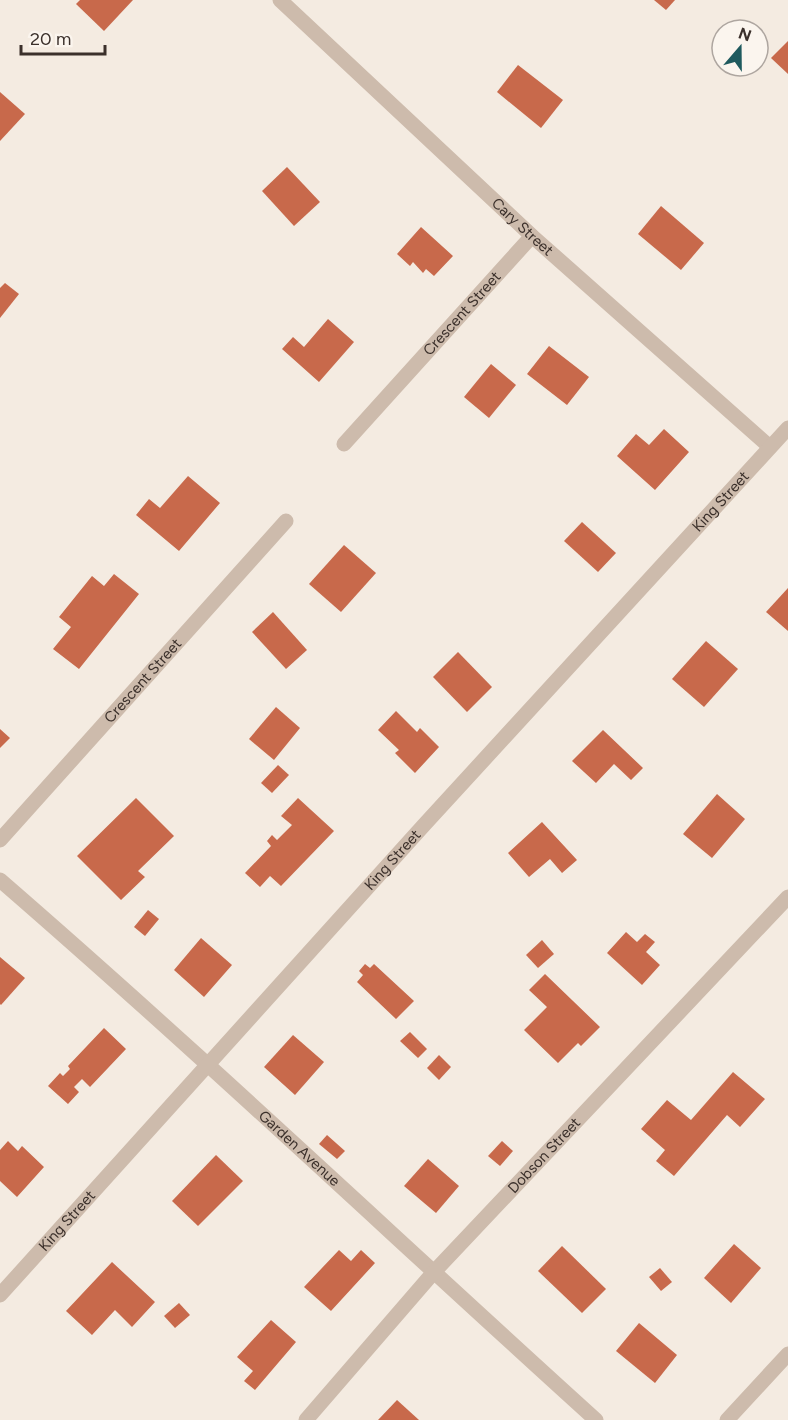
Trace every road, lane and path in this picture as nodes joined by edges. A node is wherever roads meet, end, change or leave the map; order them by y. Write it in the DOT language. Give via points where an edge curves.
graph roads {
  1 [pos="280,0"];
  2 [pos="532,236"];
  3 [pos="788,428"];
  4 [pos="344,444"];
  5 [pos="770,447"];
  6 [pos="286,521"];
  7 [pos="0,840"];
  8 [pos="0,880"];
  9 [pos="788,897"];
  10 [pos="209,1063"];
  11 [pos="434,1273"];
  12 [pos="0,1294"];
  13 [pos="788,1354"];
  14 [pos="306,1420"];
  15 [pos="596,1420"];
  16 [pos="727,1420"];
  1 -- 2 [label="street, Cary Street"];
  2 -- 4 [label="street, Crescent Street"];
  2 -- 5 [label="street, Cary Street"];
  3 -- 5 [label="street, King Street"];
  5 -- 10 [label="street, King Street"];
  6 -- 7 [label="street, Crescent Street"];
  8 -- 10 [label="street, Garden Avenue"];
  9 -- 11 [label="street, Dobson Street"];
  10 -- 11 [label="street, Garden Avenue"];
  10 -- 12 [label="street, King Street"];
  11 -- 14 [label="street, Dobson Street"];
  11 -- 15 [label="street, Garden Avenue"];
  13 -- 16 [label="street"];
}
